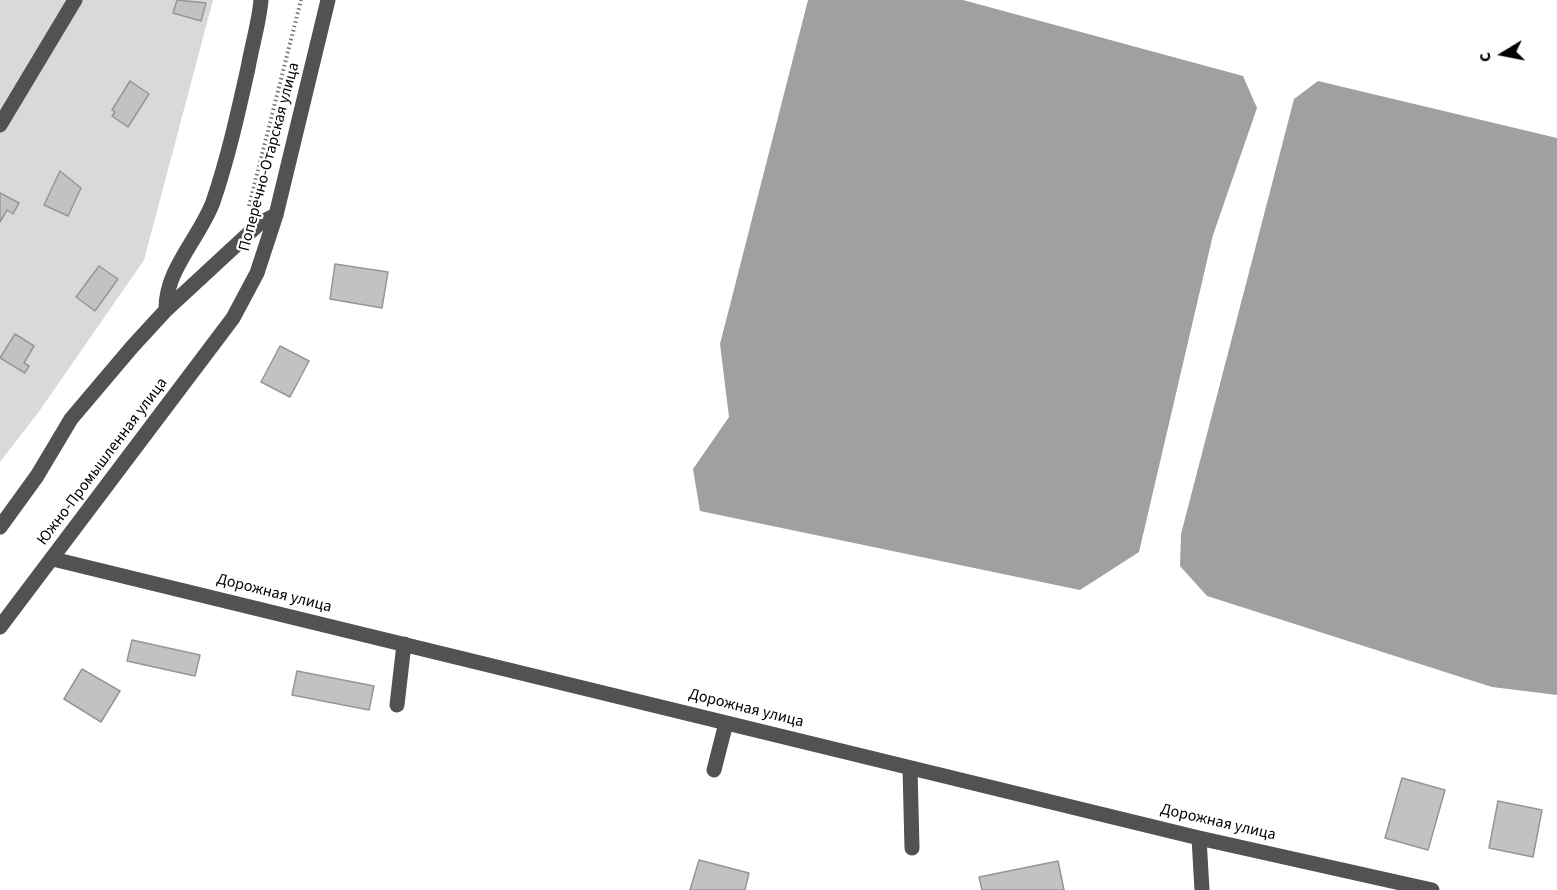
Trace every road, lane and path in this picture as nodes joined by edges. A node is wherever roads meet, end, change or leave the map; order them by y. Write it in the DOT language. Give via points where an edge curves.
graph roads {
  1 [pos="75,0"];
  2 [pos="261,0"];
  3 [pos="301,0"];
  4 [pos="328,0"];
  5 [pos="0,125"];
  6 [pos="248,211"];
  7 [pos="276,215"];
  8 [pos="166,310"];
  9 [pos="233,318"];
  10 [pos="0,527"];
  11 [pos="53,559"];
  12 [pos="0,627"];
  13 [pos="404,644"];
  14 [pos="398,705"];
  15 [pos="726,723"];
  16 [pos="910,768"];
  17 [pos="714,770"];
  18 [pos="1199,838"];
  19 [pos="912,848"];
  20 [pos="1202,890"];
  21 [pos="1432,890"];
  1 -- 5 [label="street"];
  2 -- 8 [label="street" via="234,129 215,193 197,234 171,277"];
  3 -- 6 [label="path"];
  4 -- 7 [label="street, Поперечно-Отарская улица"];
  7 -- 8 [label="street" via="260,223"];
  7 -- 9 [label="street, Поперечно-Отарская улица" via="257,273"];
  8 -- 10 [label="street" via="71,419"];
  9 -- 11 [label="street, Южно-Промышленная улица"];
  11 -- 12 [label="street, Южно-Промышленная улица"];
  11 -- 13 [label="street, Дорожная улица"];
  13 -- 14 [label="street"];
  13 -- 15 [label="street, Дорожная улица"];
  15 -- 16 [label="street, Дорожная улица"];
  15 -- 17 [label="street"];
  16 -- 18 [label="street, Дорожная улица"];
  16 -- 19 [label="street"];
  18 -- 20 [label="street"];
  18 -- 21 [label="street, Дорожная улица"];
}
